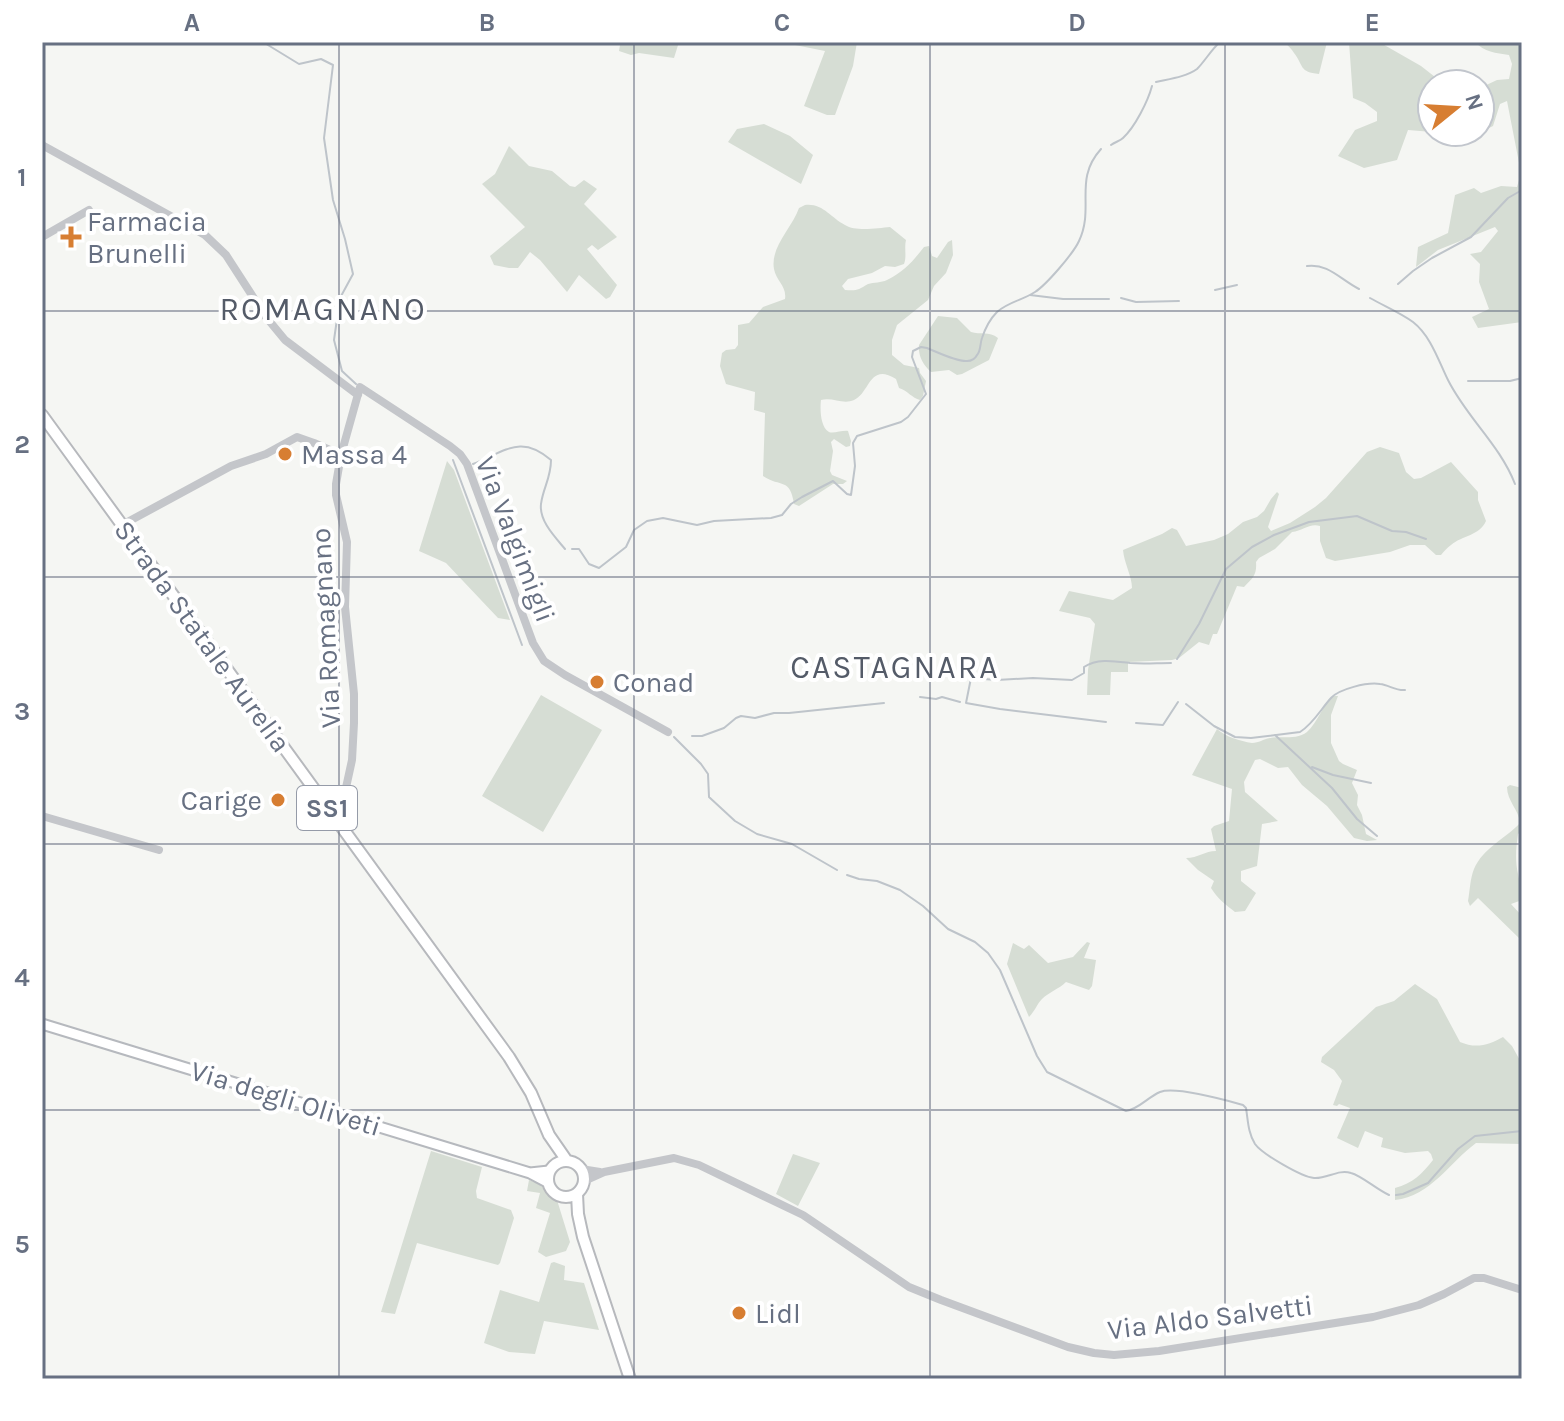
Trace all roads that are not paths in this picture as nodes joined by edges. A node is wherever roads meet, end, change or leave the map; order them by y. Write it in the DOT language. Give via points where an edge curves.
graph roads {
  1 [pos="42,145"];
  2 [pos="89,210"];
  3 [pos="42,237"];
  4 [pos="359,391"];
  5 [pos="42,415"];
  6 [pos="341,455"];
  7 [pos="122,525"];
  8 [pos="668,732"];
  9 [pos="42,816"];
  10 [pos="336,821"];
  11 [pos="159,850"];
  12 [pos="42,1024"];
  13 [pos="549,1135"];
  14 [pos="567,1161"];
  15 [pos="581,1169"];
  16 [pos="604,1172"];
  17 [pos="550,1173"];
  18 [pos="584,1181"];
  19 [pos="577,1194"];
  20 [pos="562,1197"];
  21 [pos="583,1237"];
  22 [pos="1522,1290"];
  23 [pos="630,1379"];
  1 -- 4 [label="street, Via Valgimigli" via="205,235 226,255 285,340"];
  2 -- 3 [label="street"];
  4 -- 6 [label="street, Via Romagnano"];
  4 -- 8 [label="street, Via Valgimigli" via="450,446 467,464 544,661"];
  5 -- 7 [label="main road, Strada Statale Aurelia / SS1"];
  6 -- 7 [label="street" via="297,437"];
  6 -- 10 [label="street, Via Romagnano" via="336,495 347,542 345,607 354,723 352,760"];
  7 -- 10 [label="main road, Strada Statale Aurelia / SS1"];
  9 -- 11 [label="street"];
  10 -- 13 [label="main road, Strada Statale Aurelia / SS1" via="509,1057"];
  12 -- 17 [label="main road, Via degli Oliveti" via="530,1173"];
  13 -- 14 [label="main road, Strada Statale Aurelia / SS1"];
  13 -- 17 [label="main road, Strada Statale Aurelia / SS1"];
  14 -- 15 [label="main road, Strada Statale Aurelia / SS1"];
  14 -- 17 [label="main road"];
  15 -- 16 [label="street, Via Aldo Salvetti"];
  15 -- 18 [label="main road"];
  16 -- 18 [label="street, Via Aldo Salvetti"];
  16 -- 22 [label="street, Via Aldo Salvetti" via="674,1158 699,1165 803,1215 909,1287 1094,1353 1159,1351 1373,1317 1419,1305 1474,1278"];
  17 -- 20 [label="main road" via="552,1192"];
  18 -- 19 [label="main road"];
  19 -- 20 [label="main road"];
  19 -- 21 [label="main road"];
  20 -- 21 [label="main road"];
  21 -- 23 [label="main road"];
}
